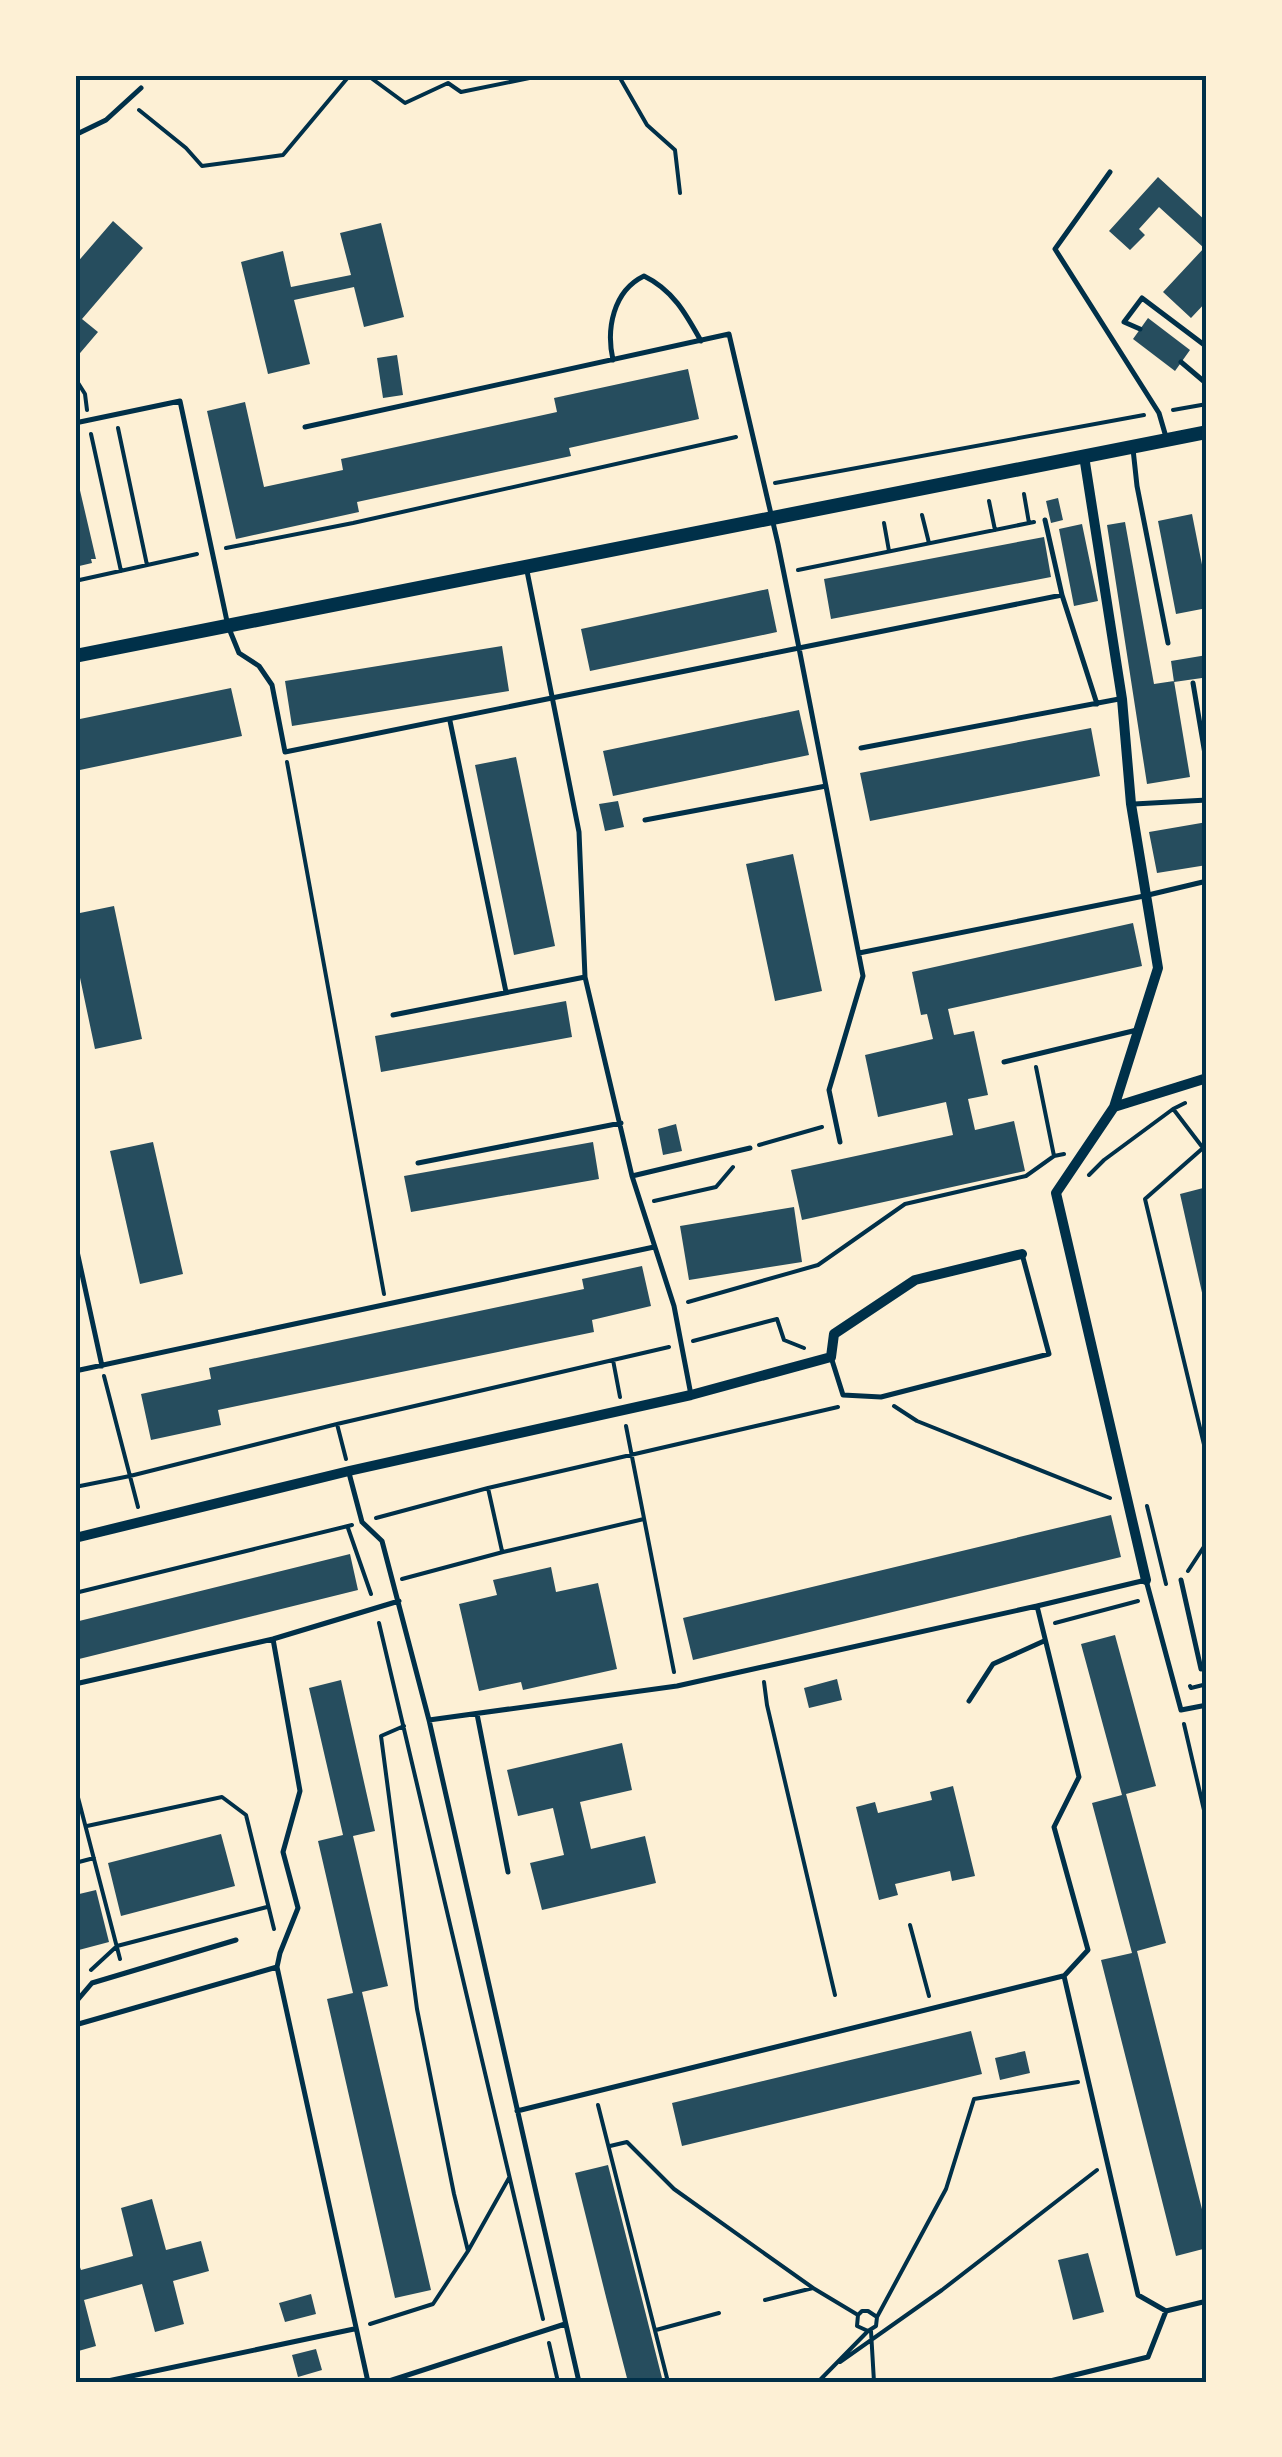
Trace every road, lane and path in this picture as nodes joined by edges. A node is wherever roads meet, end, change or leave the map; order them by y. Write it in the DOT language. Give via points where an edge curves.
graph roads {
  1 [pos="350,75"];
  2 [pos="368,75"];
  3 [pos="544,75"];
  4 [pos="566,75"];
  5 [pos="141,88"];
  6 [pos="127,101"];
  7 [pos="75,135"];
  8 [pos="1110,172"];
  9 [pos="680,193"];
  10 [pos="1140,329"];
  11 [pos="701,340"];
  12 [pos="1207,347"];
  13 [pos="613,360"];
  14 [pos="1181,362"];
  15 [pos="75,378"];
  16 [pos="1207,384"];
  17 [pos="1207,404"];
  18 [pos="1159,412"];
  19 [pos="115,414"];
  20 [pos="88,420"];
  21 [pos="75,423"];
  22 [pos="306,428"];
  23 [pos="1207,432"];
  24 [pos="736,437"];
  25 [pos="1167,440"];
  26 [pos="1133,446"];
  27 [pos="1084,456"];
  28 [pos="764,485"];
  29 [pos="1024,494"];
  30 [pos="990,501"];
  31 [pos="922,515"];
  32 [pos="772,518"];
  33 [pos="1045,520"];
  34 [pos="884,522"];
  35 [pos="1029,523"];
  36 [pos="995,530"];
  37 [pos="929,544"];
  38 [pos="212,551"];
  39 [pos="889,551"];
  40 [pos="147,565"];
  41 [pos="526,567"];
  42 [pos="122,571"];
  43 [pos="784,573"];
  44 [pos="75,581"];
  45 [pos="1062,595"];
  46 [pos="228,626"];
  47 [pos="1168,643"];
  48 [pos="799,648"];
  49 [pos="75,656"];
  50 [pos="1193,683"];
  51 [pos="553,699"];
  52 [pos="1122,699"];
  53 [pos="1096,704"];
  54 [pos="450,720"];
  55 [pos="861,748"];
  56 [pos="285,752"];
  57 [pos="1207,766"];
  58 [pos="826,786"];
  59 [pos="1207,800"];
  60 [pos="1131,804"];
  61 [pos="644,820"];
  62 [pos="1207,881"];
  63 [pos="1144,896"];
  64 [pos="859,953"];
  65 [pos="585,977"];
  66 [pos="506,992"];
  67 [pos="393,1015"];
  68 [pos="1140,1030"];
  69 [pos="1034,1055"];
  70 [pos="1004,1062"];
  71 [pos="1207,1078"];
  72 [pos="1189,1100"];
  73 [pos="1114,1107"];
  74 [pos="1173,1109"];
  75 [pos="621,1123"];
  76 [pos="840,1142"];
  77 [pos="750,1148"];
  78 [pos="1205,1148"];
  79 [pos="1082,1151"];
  80 [pos="1054,1156"];
  81 [pos="418,1163"];
  82 [pos="632,1176"];
  83 [pos="1078,1187"];
  84 [pos="75,1242"];
  85 [pos="654,1247"];
  86 [pos="1022,1254"];
  87 [pos="386,1304"];
  88 [pos="674,1306"];
  89 [pos="682,1344"];
  90 [pos="831,1357"];
  91 [pos="612,1360"];
  92 [pos="102,1366"];
  93 [pos="75,1371"];
  94 [pos="690,1394"];
  95 [pos="882,1397"];
  96 [pos="843,1406"];
  97 [pos="622,1410"];
  98 [pos="337,1424"];
  99 [pos="632,1455"];
  100 [pos="1207,1457"];
  101 [pos="349,1471"];
  102 [pos="130,1476"];
  103 [pos="75,1487"];
  104 [pos="488,1488"];
  105 [pos="1146,1503"];
  106 [pos="1130,1506"];
  107 [pos="644,1519"];
  108 [pos="142,1522"];
  109 [pos="362,1522"];
  110 [pos="347,1526"];
  111 [pos="75,1538"];
  112 [pos="1207,1542"];
  113 [pos="502,1552"];
  114 [pos="1146,1580"];
  115 [pos="1181,1580"];
  116 [pos="393,1581"];
  117 [pos="75,1593"];
  118 [pos="1152,1598"];
  119 [pos="399,1601"];
  120 [pos="1037,1606"];
  121 [pos="376,1608"];
  122 [pos="1041,1626"];
  123 [pos="274,1639"];
  124 [pos="1044,1642"];
  125 [pos="762,1667"];
  126 [pos="1201,1669"];
  127 [pos="75,1684"];
  128 [pos="677,1686"];
  129 [pos="969,1701"];
  130 [pos="1207,1705"];
  131 [pos="1180,1710"];
  132 [pos="478,1714"];
  133 [pos="429,1720"];
  134 [pos="404,1726"];
  135 [pos="75,1786"];
  136 [pos="1207,1823"];
  137 [pos="87,1826"];
  138 [pos="94,1858"];
  139 [pos="75,1863"];
  140 [pos="508,1872"];
  141 [pos="268,1907"];
  142 [pos="910,1925"];
  143 [pos="236,1940"];
  144 [pos="116,1946"];
  145 [pos="280,1953"];
  146 [pos="277,1967"];
  147 [pos="124,1974"];
  148 [pos="1064,1976"];
  149 [pos="81,1979"];
  150 [pos="835,1995"];
  151 [pos="928,1996"];
  152 [pos="75,2004"];
  153 [pos="75,2025"];
  154 [pos="1089,2080"];
  155 [pos="595,2092"];
  156 [pos="517,2111"];
  157 [pos="608,2146"];
  158 [pos="1108,2162"];
  159 [pos="510,2177"];
  160 [pos="468,2251"];
  161 [pos="813,2288"];
  162 [pos="764,2300"];
  163 [pos="1207,2300"];
  164 [pos="1166,2311"];
  165 [pos="720,2313"];
  166 [pos="858,2315"];
  167 [pos="877,2317"];
  168 [pos="565,2324"];
  169 [pos="355,2329"];
  170 [pos="546,2329"];
  171 [pos="655,2331"];
  172 [pos="869,2331"];
  173 [pos="872,2340"];
  174 [pos="832,2367"];
  175 [pos="102,2382"];
  176 [pos="368,2382"];
  177 [pos="386,2382"];
  178 [pos="558,2382"];
  179 [pos="578,2382"];
  180 [pos="668,2382"];
  181 [pos="818,2382"];
  182 [pos="874,2382"];
  183 [pos="1046,2382"];
  1 -- 6 [label="path" via="283,155 202,166"];
  2 -- 3 [label="path" via="404,103 448,83 462,92"];
  4 -- 9 [label="path" via="620,78 647,126 674,150"];
  5 -- 6 [label="lane"];
  6 -- 7 [label="lane"];
  8 -- 18 [label="lane" via="1054,249"];
  10 -- 12 [label="lane" via="1124,322 1142,298"];
  11 -- 13 [label="lane"];
  11 -- 13 [label="lane" via="676,299 644,276 633,281 611,320"];
  11 -- 28 [label="lane" via="730,334"];
  13 -- 22 [label="lane"];
  14 -- 16 [label="lane"];
  15 -- 20 [label="path"];
  17 -- 18 [label="path"];
  18 -- 25 [label="lane"];
  18 -- 28 [label="path"];
  19 -- 20 [label="lane"];
  19 -- 38 [label="lane" via="180,401"];
  19 -- 40 [label="path"];
  20 -- 21 [label="lane"];
  20 -- 42 [label="path"];
  23 -- 25 [label="main road"];
  24 -- 38 [label="path"];
  25 -- 26 [label="main road"];
  26 -- 27 [label="main road"];
  26 -- 47 [label="lane"];
  27 -- 32 [label="main road"];
  27 -- 52 [label="street"];
  28 -- 32 [label="lane"];
  29 -- 35 [label="path"];
  30 -- 36 [label="path"];
  31 -- 37 [label="path"];
  32 -- 41 [label="main road"];
  32 -- 43 [label="lane"];
  33 -- 35 [label="path"];
  33 -- 45 [label="lane"];
  34 -- 39 [label="path"];
  35 -- 36 [label="path"];
  36 -- 37 [label="path"];
  37 -- 39 [label="path"];
  38 -- 40 [label="path"];
  38 -- 46 [label="lane"];
  39 -- 43 [label="path"];
  40 -- 42 [label="path"];
  41 -- 46 [label="main road"];
  41 -- 51 [label="lane"];
  42 -- 44 [label="path"];
  43 -- 48 [label="lane"];
  45 -- 48 [label="lane"];
  45 -- 53 [label="lane"];
  46 -- 49 [label="main road"];
  46 -- 56 [label="lane" via="238,653 272,685"];
  48 -- 51 [label="lane"];
  48 -- 58 [label="lane"];
  50 -- 57 [label="lane"];
  51 -- 54 [label="lane"];
  51 -- 65 [label="lane" via="579,832"];
  52 -- 53 [label="lane"];
  52 -- 60 [label="street"];
  53 -- 55 [label="lane"];
  54 -- 56 [label="lane"];
  54 -- 66 [label="lane"];
  56 -- 87 [label="path"];
  58 -- 61 [label="lane"];
  58 -- 64 [label="lane"];
  59 -- 60 [label="lane"];
  60 -- 63 [label="street"];
  62 -- 63 [label="lane"];
  63 -- 64 [label="lane"];
  63 -- 68 [label="street" via="1158,968"];
  64 -- 76 [label="lane" via="864,976 829,1090"];
  65 -- 66 [label="lane"];
  65 -- 75 [label="lane"];
  66 -- 67 [label="lane"];
  68 -- 69 [label="lane"];
  68 -- 73 [label="street"];
  69 -- 70 [label="lane"];
  69 -- 80 [label="path"];
  71 -- 73 [label="street"];
  72 -- 74 [label="path"];
  73 -- 79 [label="street"];
  74 -- 78 [label="path"];
  74 -- 83 [label="path"];
  75 -- 81 [label="lane"];
  75 -- 82 [label="lane"];
  77 -- 82 [label="lane"];
  78 -- 100 [label="path" via="1145,1199"];
  79 -- 80 [label="path"];
  79 -- 106 [label="street" via="1056,1193"];
  80 -- 88 [label="path" via="1026,1176 905,1204 818,1265"];
  82 -- 85 [label="lane"];
  84 -- 92 [label="lane"];
  85 -- 87 [label="lane"];
  85 -- 88 [label="lane"];
  86 -- 90 [label="street" via="914,1280 834,1334"];
  86 -- 95 [label="lane" via="1049,1354"];
  87 -- 92 [label="lane"];
  88 -- 89 [label="lane"];
  89 -- 90 [label="path" via="777,1319 784,1340"];
  89 -- 91 [label="path"];
  89 -- 94 [label="lane"];
  90 -- 94 [label="street"];
  90 -- 95 [label="lane" via="843,1395"];
  91 -- 97 [label="path"];
  91 -- 98 [label="path"];
  92 -- 93 [label="lane"];
  92 -- 102 [label="path"];
  94 -- 97 [label="street"];
  95 -- 106 [label="path" via="917,1421"];
  96 -- 99 [label="path"];
  97 -- 99 [label="path"];
  97 -- 101 [label="street"];
  98 -- 101 [label="path"];
  98 -- 102 [label="path"];
  99 -- 104 [label="path"];
  99 -- 107 [label="path"];
  101 -- 108 [label="street"];
  101 -- 109 [label="lane"];
  102 -- 103 [label="path"];
  102 -- 108 [label="path"];
  104 -- 109 [label="path"];
  104 -- 113 [label="path"];
  105 -- 115 [label="path" via="1168,1590"];
  106 -- 114 [label="street"];
  107 -- 113 [label="path"];
  107 -- 128 [label="path"];
  108 -- 111 [label="street"];
  109 -- 110 [label="path"];
  109 -- 116 [label="lane" via="382,1541"];
  110 -- 117 [label="path"];
  110 -- 121 [label="path"];
  112 -- 115 [label="path"];
  113 -- 116 [label="path"];
  114 -- 118 [label="lane"];
  114 -- 120 [label="lane"];
  115 -- 126 [label="lane"];
  116 -- 119 [label="lane"];
  118 -- 122 [label="path"];
  118 -- 131 [label="lane"];
  119 -- 121 [label="lane"];
  119 -- 133 [label="lane"];
  120 -- 122 [label="lane"];
  120 -- 125 [label="lane"];
  121 -- 123 [label="lane"];
  121 -- 134 [label="path"];
  122 -- 124 [label="lane"];
  123 -- 127 [label="lane"];
  123 -- 145 [label="lane" via="300,1792 283,1852 298,1908"];
  124 -- 129 [label="lane" via="993,1664"];
  124 -- 148 [label="lane" via="1079,1777 1054,1827 1088,1950"];
  125 -- 128 [label="lane"];
  125 -- 150 [label="path"];
  128 -- 132 [label="lane"];
  130 -- 131 [label="lane"];
  131 -- 136 [label="path"];
  132 -- 133 [label="lane"];
  132 -- 140 [label="lane"];
  133 -- 156 [label="lane"];
  134 -- 159 [label="path"];
  134 -- 160 [label="path" via="381,1736 417,2009"];
  135 -- 137 [label="path"];
  137 -- 138 [label="path"];
  137 -- 141 [label="path" via="222,1798 246,1814"];
  138 -- 139 [label="path"];
  138 -- 144 [label="path"];
  141 -- 144 [label="path"];
  141 -- 145 [label="path"];
  142 -- 151 [label="path"];
  143 -- 147 [label="lane"];
  144 -- 147 [label="path"];
  144 -- 149 [label="path"];
  145 -- 146 [label="lane"];
  146 -- 153 [label="lane"];
  146 -- 169 [label="lane"];
  147 -- 152 [label="lane" via="92,1983"];
  148 -- 154 [label="lane"];
  148 -- 155 [label="lane"];
  154 -- 158 [label="lane"];
  154 -- 167 [label="path" via="974,2099 946,2189"];
  155 -- 156 [label="lane"];
  155 -- 157 [label="path"];
  156 -- 168 [label="lane"];
  157 -- 161 [label="path" via="627,2142 674,2190"];
  157 -- 171 [label="path"];
  158 -- 164 [label="lane" via="1138,2296"];
  158 -- 173 [label="path"];
  159 -- 160 [label="path"];
  159 -- 170 [label="path"];
  160 -- 169 [label="path" via="433,2304"];
  161 -- 162 [label="path"];
  161 -- 166 [label="path"];
  163 -- 164 [label="lane"];
  164 -- 183 [label="lane" via="1148,2356"];
  165 -- 171 [label="path"];
  166 -- 167 [label="path" via="868,2311"];
  166 -- 172 [label="path" via="857,2326"];
  167 -- 172 [label="path"];
  168 -- 170 [label="lane"];
  168 -- 179 [label="lane"];
  169 -- 175 [label="lane"];
  169 -- 176 [label="lane"];
  170 -- 177 [label="lane"];
  170 -- 178 [label="path"];
  171 -- 180 [label="path"];
  172 -- 173 [label="path"];
  172 -- 174 [label="path"];
  173 -- 174 [label="path"];
  173 -- 182 [label="path"];
  174 -- 181 [label="path"];
}
